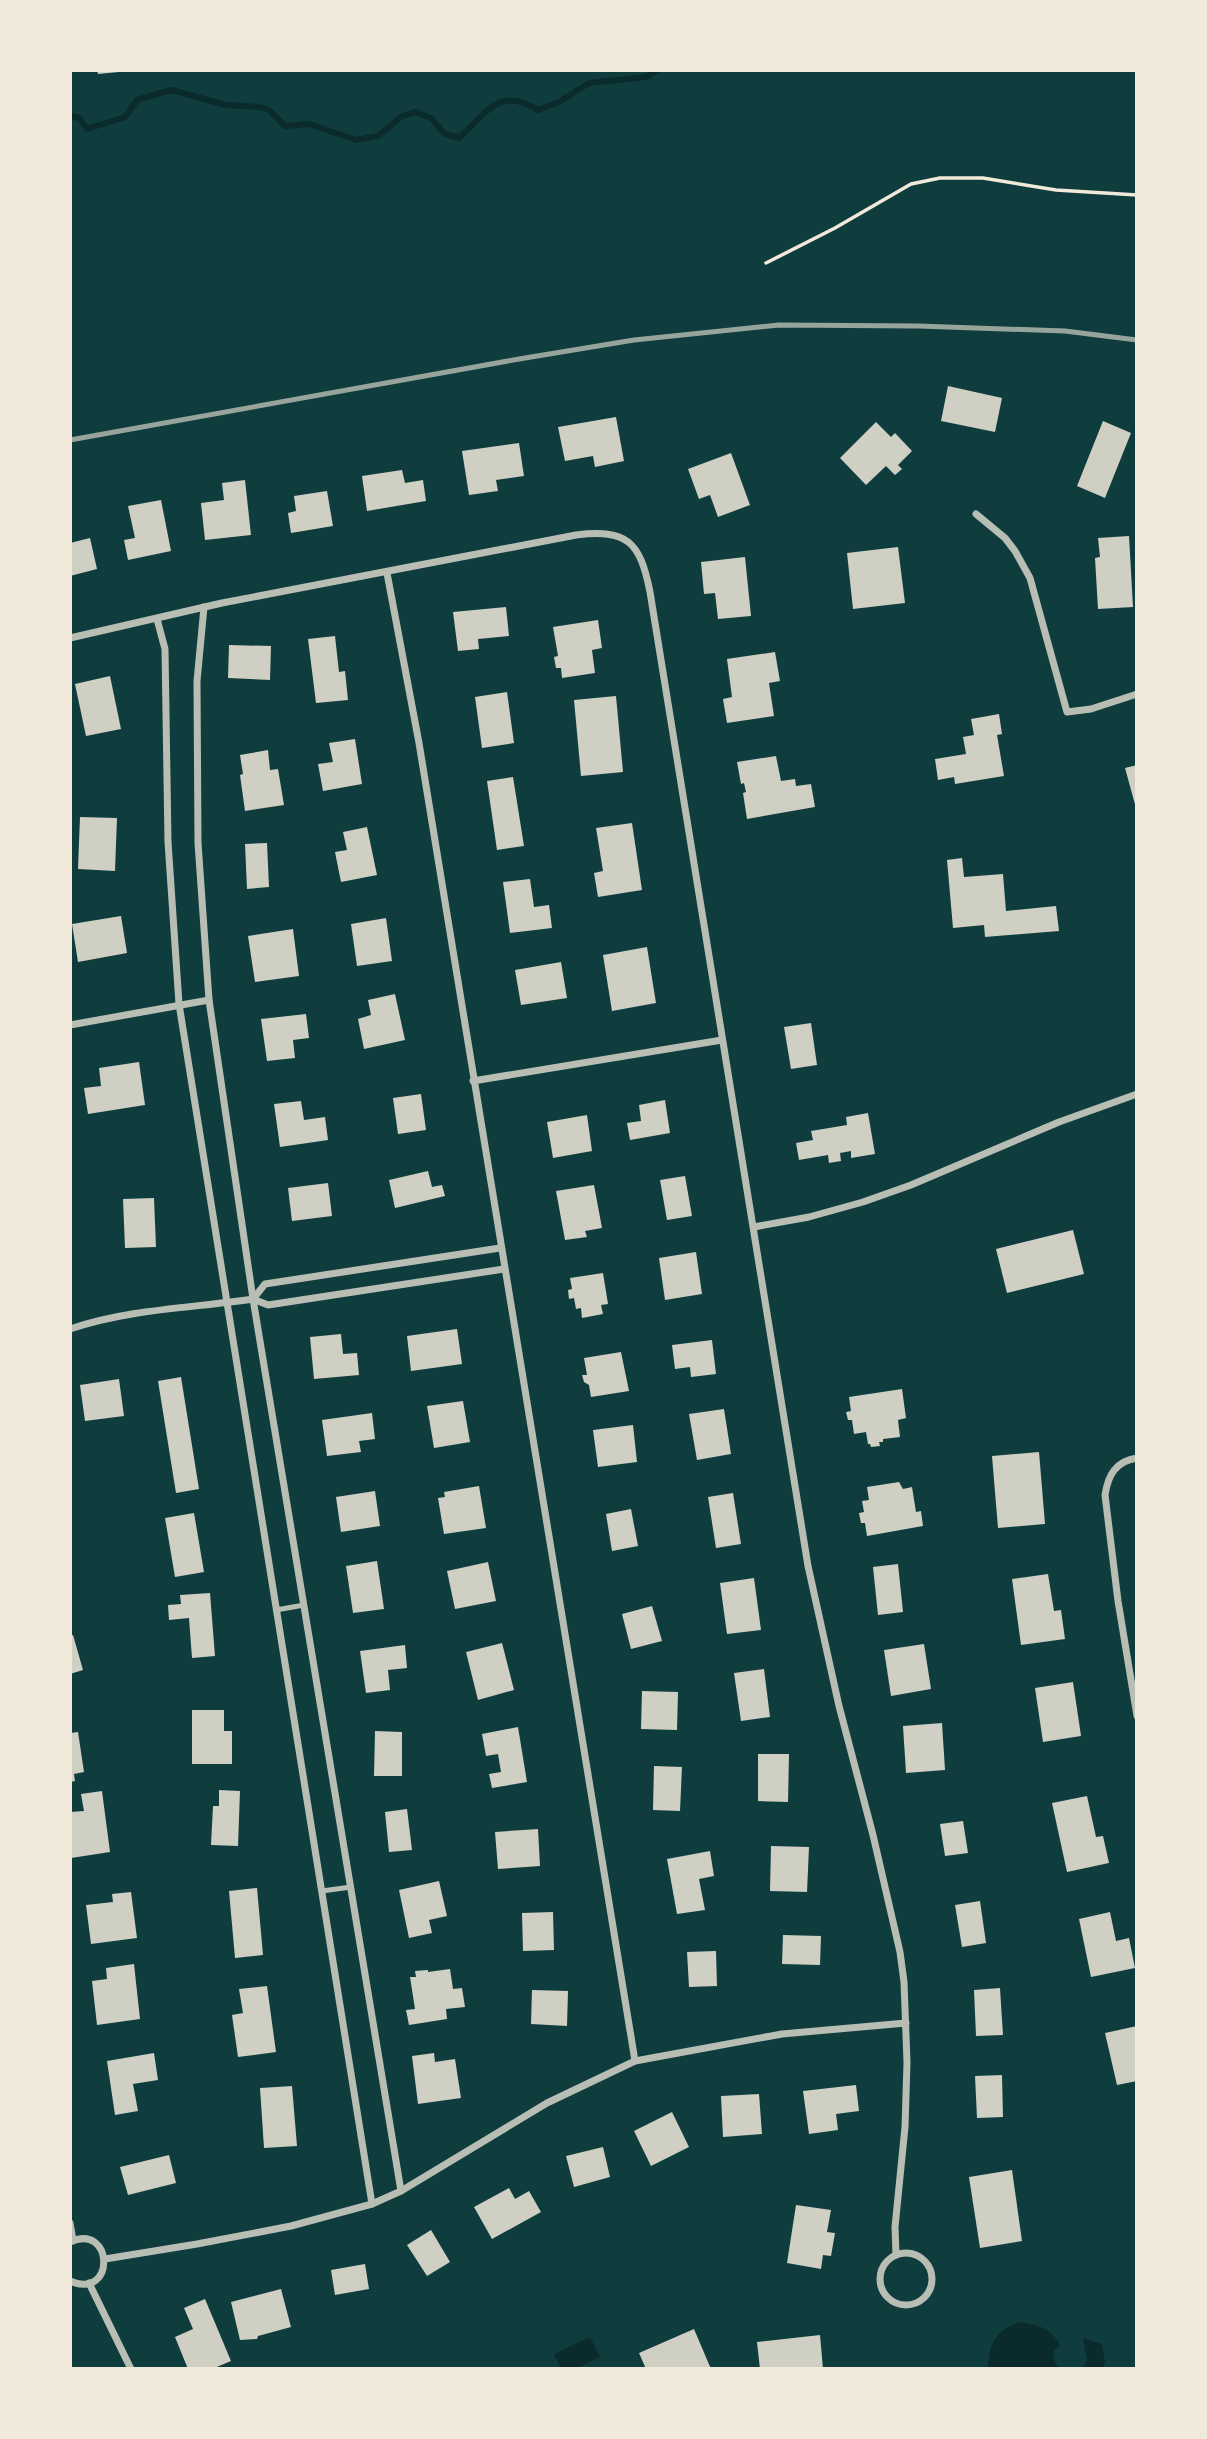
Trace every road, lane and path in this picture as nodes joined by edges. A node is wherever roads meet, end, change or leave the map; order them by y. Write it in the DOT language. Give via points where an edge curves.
graph roads {
  1 [pos="1137,195"];
  2 [pos="766,263"];
  3 [pos="976,514"];
  4 [pos="387,573"];
  5 [pos="204,607"];
  6 [pos="157,619"];
  7 [pos="70,638"];
  8 [pos="1137,694"];
  9 [pos="208,1000"];
  10 [pos="179,1004"];
  11 [pos="70,1025"];
  12 [pos="722,1040"];
  13 [pos="473,1081"];
  14 [pos="1137,1094"];
  15 [pos="754,1227"];
  16 [pos="500,1248"];
  17 [pos="504,1269"];
  18 [pos="253,1298"];
  19 [pos="226,1303"];
  20 [pos="70,1329"];
  21 [pos="1137,1458"];
  22 [pos="304,1605"];
  23 [pos="276,1609"];
  24 [pos="1137,1716"];
  25 [pos="351,1887"];
  26 [pos="322,1891"];
  27 [pos="906,2023"];
  28 [pos="635,2061"];
  29 [pos="401,2191"];
  30 [pos="372,2204"];
  31 [pos="70,2223"];
  32 [pos="71,2241"];
  33 [pos="896,2255"];
  34 [pos="105,2259"];
  35 [pos="70,2281"];
  36 [pos="89,2283"];
  37 [pos="131,2369"];
  1 -- 2 [label="path" via="1056,190 983,178 940,178 911,184"];
  3 -- 8 [label="street" via="1005,538 1030,578 1067,712"];
  4 -- 5 [label="street"];
  4 -- 12 [label="street" via="576,535 620,536 635,549 647,575"];
  4 -- 13 [label="street"];
  5 -- 6 [label="street"];
  5 -- 9 [label="street" via="197,681 198,843"];
  6 -- 7 [label="street"];
  6 -- 10 [label="street" via="165,649 168,842"];
  9 -- 10 [label="street"];
  9 -- 18 [label="street"];
  10 -- 11 [label="street"];
  10 -- 19 [label="street"];
  12 -- 13 [label="street"];
  12 -- 15 [label="street"];
  13 -- 16 [label="street"];
  14 -- 15 [label="street" via="863,1202"];
  15 -- 27 [label="street" via="808,1566 900,1952"];
  16 -- 17 [label="street"];
  16 -- 18 [label="street" via="265,1284"];
  17 -- 18 [label="street" via="268,1305"];
  17 -- 28 [label="street"];
  18 -- 19 [label="street"];
  18 -- 22 [label="street"];
  19 -- 20 [label="street" via="149,1311"];
  19 -- 23 [label="street"];
  21 -- 24 [label="street" via="1118,1464 1105,1495"];
  22 -- 23 [label="lane"];
  22 -- 25 [label="street"];
  23 -- 26 [label="street"];
  25 -- 26 [label="lane"];
  25 -- 29 [label="street"];
  26 -- 30 [label="street"];
  27 -- 28 [label="street" via="782,2034"];
  27 -- 33 [label="street"];
  28 -- 29 [label="street" via="528,2113"];
  29 -- 30 [label="street"];
  30 -- 34 [label="street" via="291,2226"];
  31 -- 32 [label="street"];
  32 -- 34 [label="street" via="93,2241"];
  33 -- 33 [label="street" via="881,2269 883,2292 900,2305 916,2304 929,2292 929,2266 911,2253"];
  34 -- 36 [label="street" via="103,2271"];
  35 -- 36 [label="street"];
  36 -- 37 [label="street"];
}
